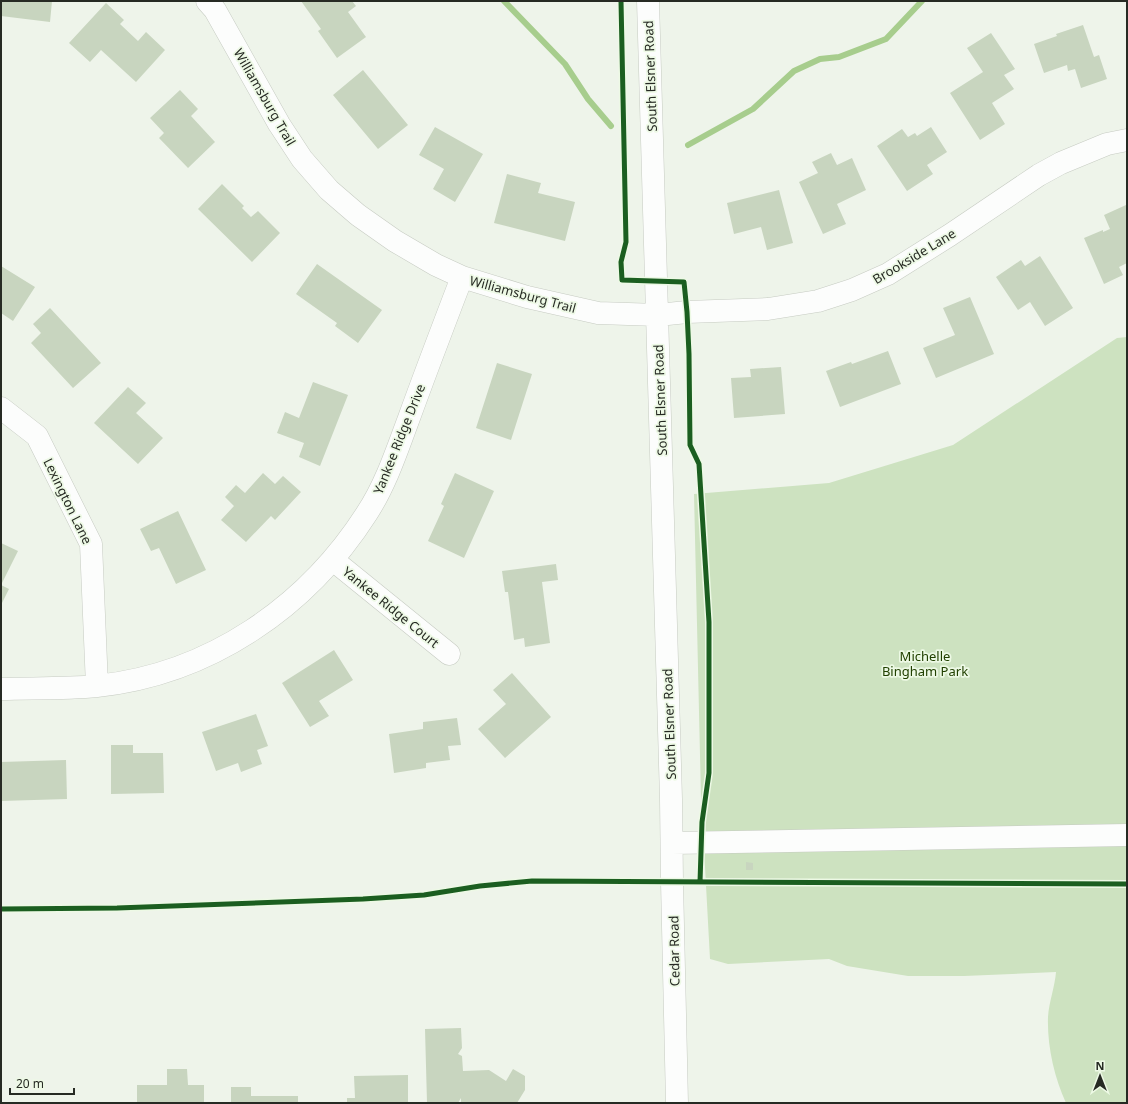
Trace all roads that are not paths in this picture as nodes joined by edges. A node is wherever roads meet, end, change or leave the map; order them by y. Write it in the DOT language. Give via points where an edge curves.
graph roads {
  1 [pos="207,1"];
  2 [pos="648,1"];
  3 [pos="1127,140"];
  4 [pos="462,277"];
  5 [pos="658,315"];
  6 [pos="1,408"];
  7 [pos="333,560"];
  8 [pos="449,654"];
  9 [pos="98,686"];
  10 [pos="1,689"];
  11 [pos="671,799"];
  12 [pos="1127,836"];
  13 [pos="672,843"];
  14 [pos="677,1103"];
  1 -- 4 [label="street, Williamsburg Trail" via="215,10 279,124 302,159 328,190 395,241"];
  2 -- 5 [label="street, South Elsner Road"];
  3 -- 5 [label="street, Brookside Lane" via="1107,144 1039,175 888,274 852,290 818,301 768,309"];
  4 -- 5 [label="street, Williamsburg Trail" via="527,298 598,313"];
  4 -- 7 [label="street, Yankee Ridge Drive" via="388,472 368,512"];
  5 -- 11 [label="street, South Elsner Road"];
  6 -- 9 [label="street, Lexington Lane" via="37,436 91,544"];
  7 -- 8 [label="street, Yankee Ridge Court"];
  7 -- 9 [label="street, Yankee Ridge Drive" via="300,593 259,626 221,650 137,679"];
  9 -- 10 [label="street, Yankee Ridge Drive"];
  11 -- 13 [label="street, Cedar Road"];
  12 -- 13 [label="street"];
  13 -- 14 [label="street, Cedar Road"];
}
